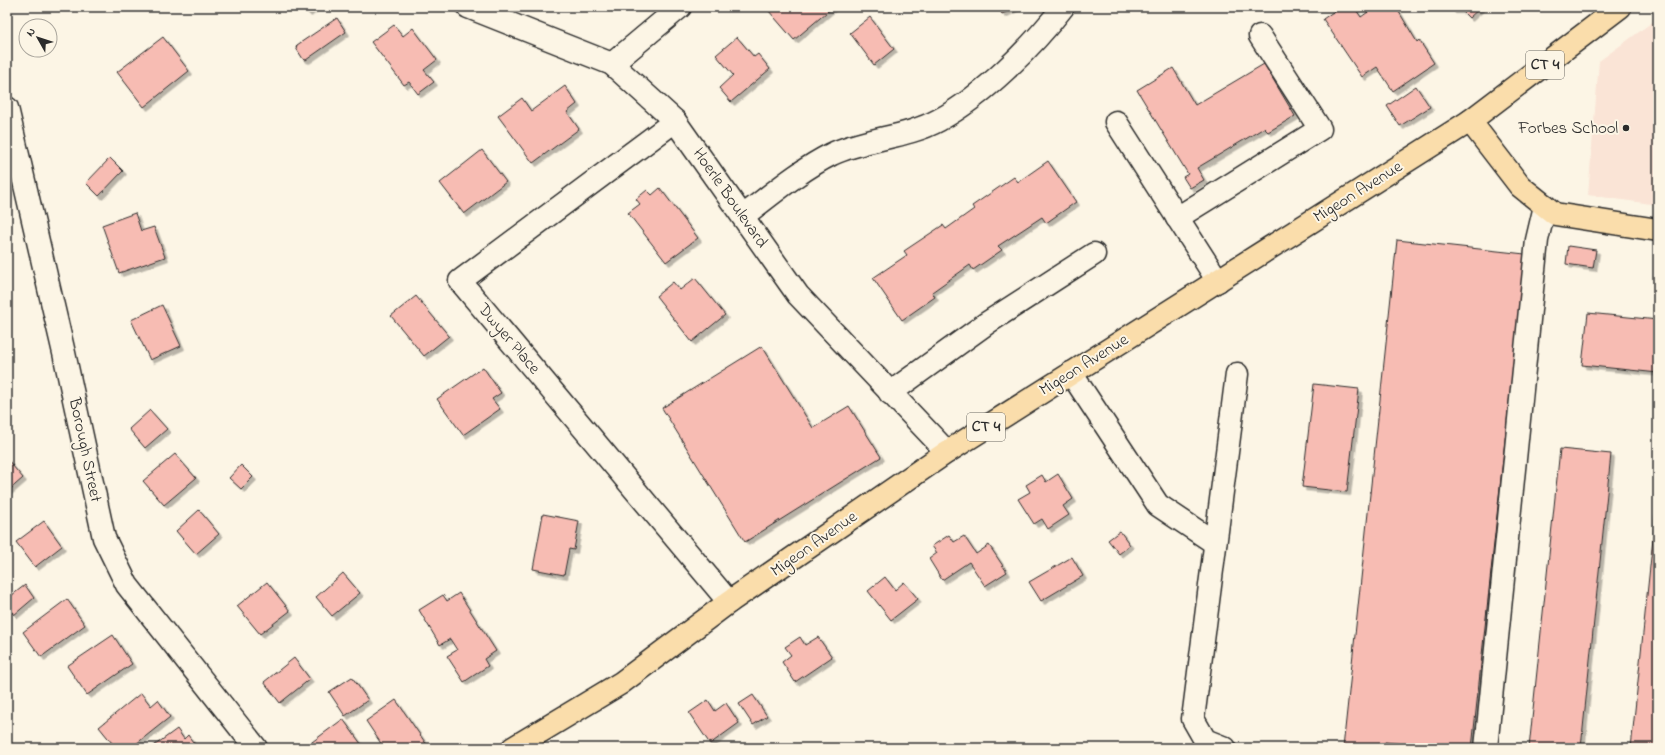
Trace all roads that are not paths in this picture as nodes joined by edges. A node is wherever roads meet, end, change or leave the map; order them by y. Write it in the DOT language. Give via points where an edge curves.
graph roads {
  1 [pos="468,7"];
  2 [pos="680,7"];
  3 [pos="1063,7"];
  4 [pos="1620,7"];
  5 [pos="1260,36"];
  6 [pos="612,64"];
  7 [pos="7,108"];
  8 [pos="675,121"];
  9 [pos="1470,121"];
  10 [pos="1116,122"];
  11 [pos="1545,206"];
  12 [pos="743,216"];
  13 [pos="1177,218"];
  14 [pos="1658,230"];
  15 [pos="1094,254"];
  16 [pos="1218,281"];
  17 [pos="1071,373"];
  18 [pos="1236,374"];
  19 [pos="890,393"];
  20 [pos="947,452"];
  21 [pos="1215,543"];
  22 [pos="729,602"];
  23 [pos="256,748"];
  24 [pos="513,748"];
  25 [pos="1225,748"];
  26 [pos="1486,748"];
  1 -- 6 [label="street, Hoerle Boulevard"];
  2 -- 6 [label="street"];
  3 -- 12 [label="street" via="1012,64 957,110 937,122 920,128 832,154"];
  4 -- 9 [label="main road, CT 4"];
  5 -- 13 [label="street" via="1320,129"];
  6 -- 8 [label="street, Hoerle Boulevard"];
  7 -- 23 [label="street, Borough Street" via="104,538 127,585"];
  8 -- 12 [label="street, Hoerle Boulevard"];
  8 -- 22 [label="street, Dwyer Place" via="460,281"];
  9 -- 11 [label="main road" via="1520,186"];
  9 -- 16 [label="main road, Migeon Avenue / CT 4"];
  10 -- 13 [label="street"];
  11 -- 14 [label="main road" via="1555,214"];
  11 -- 26 [label="street" via="1537,240"];
  12 -- 19 [label="street, Hoerle Boulevard" via="798,295"];
  13 -- 16 [label="street"];
  15 -- 19 [label="street" via="987,323"];
  16 -- 17 [label="main road, Migeon Avenue / CT 4"];
  17 -- 20 [label="main road, Migeon Avenue / CT 4"];
  17 -- 21 [label="street" via="1158,505"];
  18 -- 21 [label="street"];
  19 -- 20 [label="street, Hoerle Boulevard"];
  20 -- 22 [label="main road, Migeon Avenue / CT 4"];
  21 -- 25 [label="street" via="1193,719 1205,740"];
  22 -- 24 [label="main road, Migeon Avenue / CT 4" via="621,682"];
}
